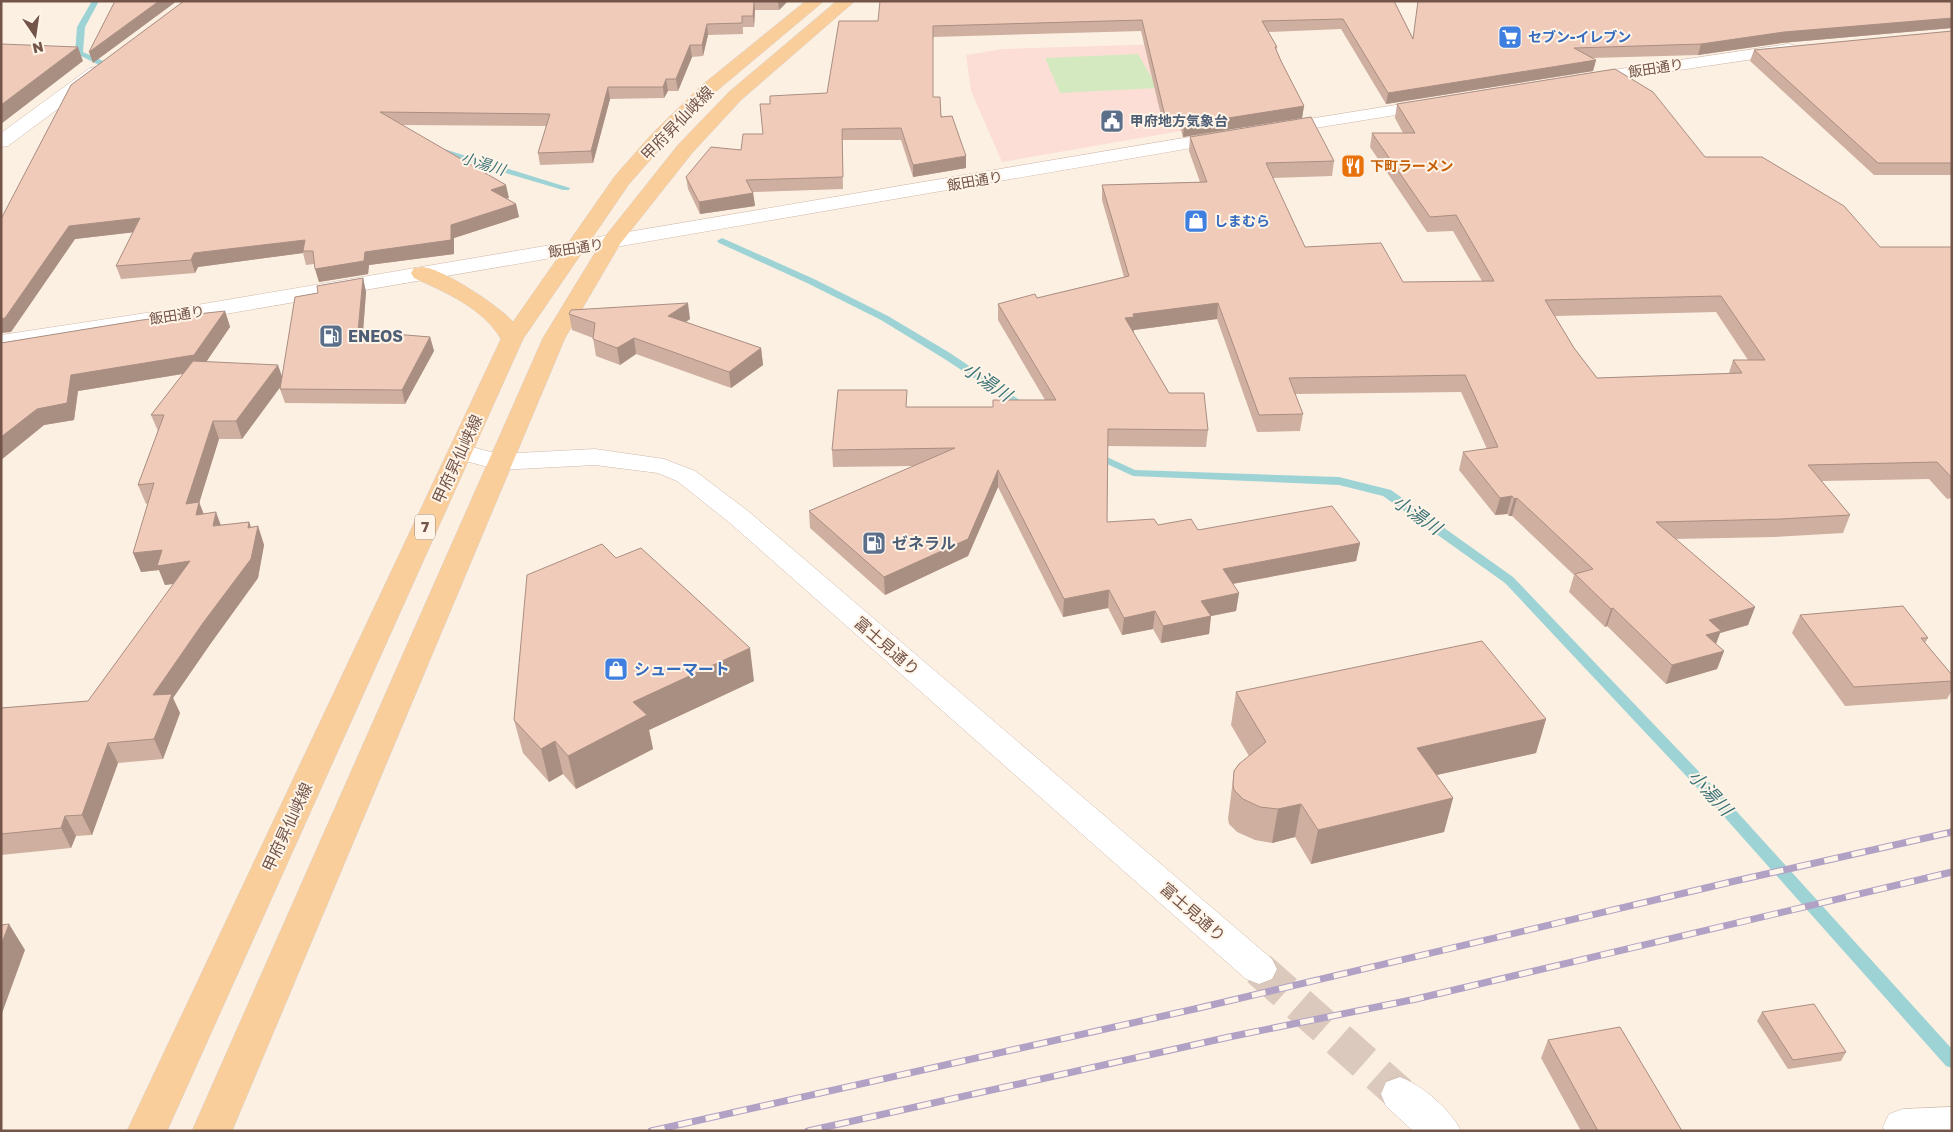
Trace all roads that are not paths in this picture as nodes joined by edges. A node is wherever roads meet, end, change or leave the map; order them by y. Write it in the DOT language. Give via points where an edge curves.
graph roads {
  1 [pos="816,1"];
  2 [pos="847,1"];
  3 [pos="1809,47"];
  4 [pos="102,68"];
  5 [pos="1571,82"];
  6 [pos="1456,100"];
  7 [pos="1262,132"];
  8 [pos="1243,135"];
  9 [pos="1,142"];
  10 [pos="611,242"];
  11 [pos="573,248"];
  12 [pos="422,273"];
  13 [pos="512,340"];
  14 [pos="1,342"];
  15 [pos="460,452"];
  16 [pos="499,462"];
  17 [pos="1259,969"];
  18 [pos="1400,1094"];
  19 [pos="1952,1125"];
  20 [pos="146,1131"];
  21 [pos="212,1131"];
  22 [pos="1441,1131"];
  23 [pos="1905,1131"];
  1 -- 11 [label="main road, 甲府昇仙峡線 / 7" via="707,90 659,138 622,180"];
  2 -- 10 [label="main road, 甲府昇仙峡線" via="735,96 685,149"];
  3 -- 5 [label="main road, 飯田通り"];
  4 -- 9 [label="main road"];
  6 -- 7 [label="main road"];
  8 -- 10 [label="main road, 飯田通り"];
  10 -- 11 [label="main road, 飯田通り"];
  10 -- 16 [label="main road, 甲府昇仙峡線" via="554,338"];
  11 -- 12 [label="main road, 飯田通り"];
  11 -- 13 [label="main road, 甲府昇仙峡線 / 7"];
  12 -- 13 [label="main road" via="447,285 502,322"];
  12 -- 14 [label="main road, 飯田通り"];
  13 -- 15 [label="main road, 甲府昇仙峡線 / 7"];
  15 -- 16 [label="main road, 富士見通り"];
  15 -- 20 [label="main road, 甲府昇仙峡線 / 7"];
  16 -- 17 [label="main road, 富士見通り" via="595,457 664,467 686,476 739,517"];
  16 -- 21 [label="main road, 甲府昇仙峡線"];
  18 -- 22 [label="main road"];
  19 -- 23 [label="main road" via="1903,1127"];
}
